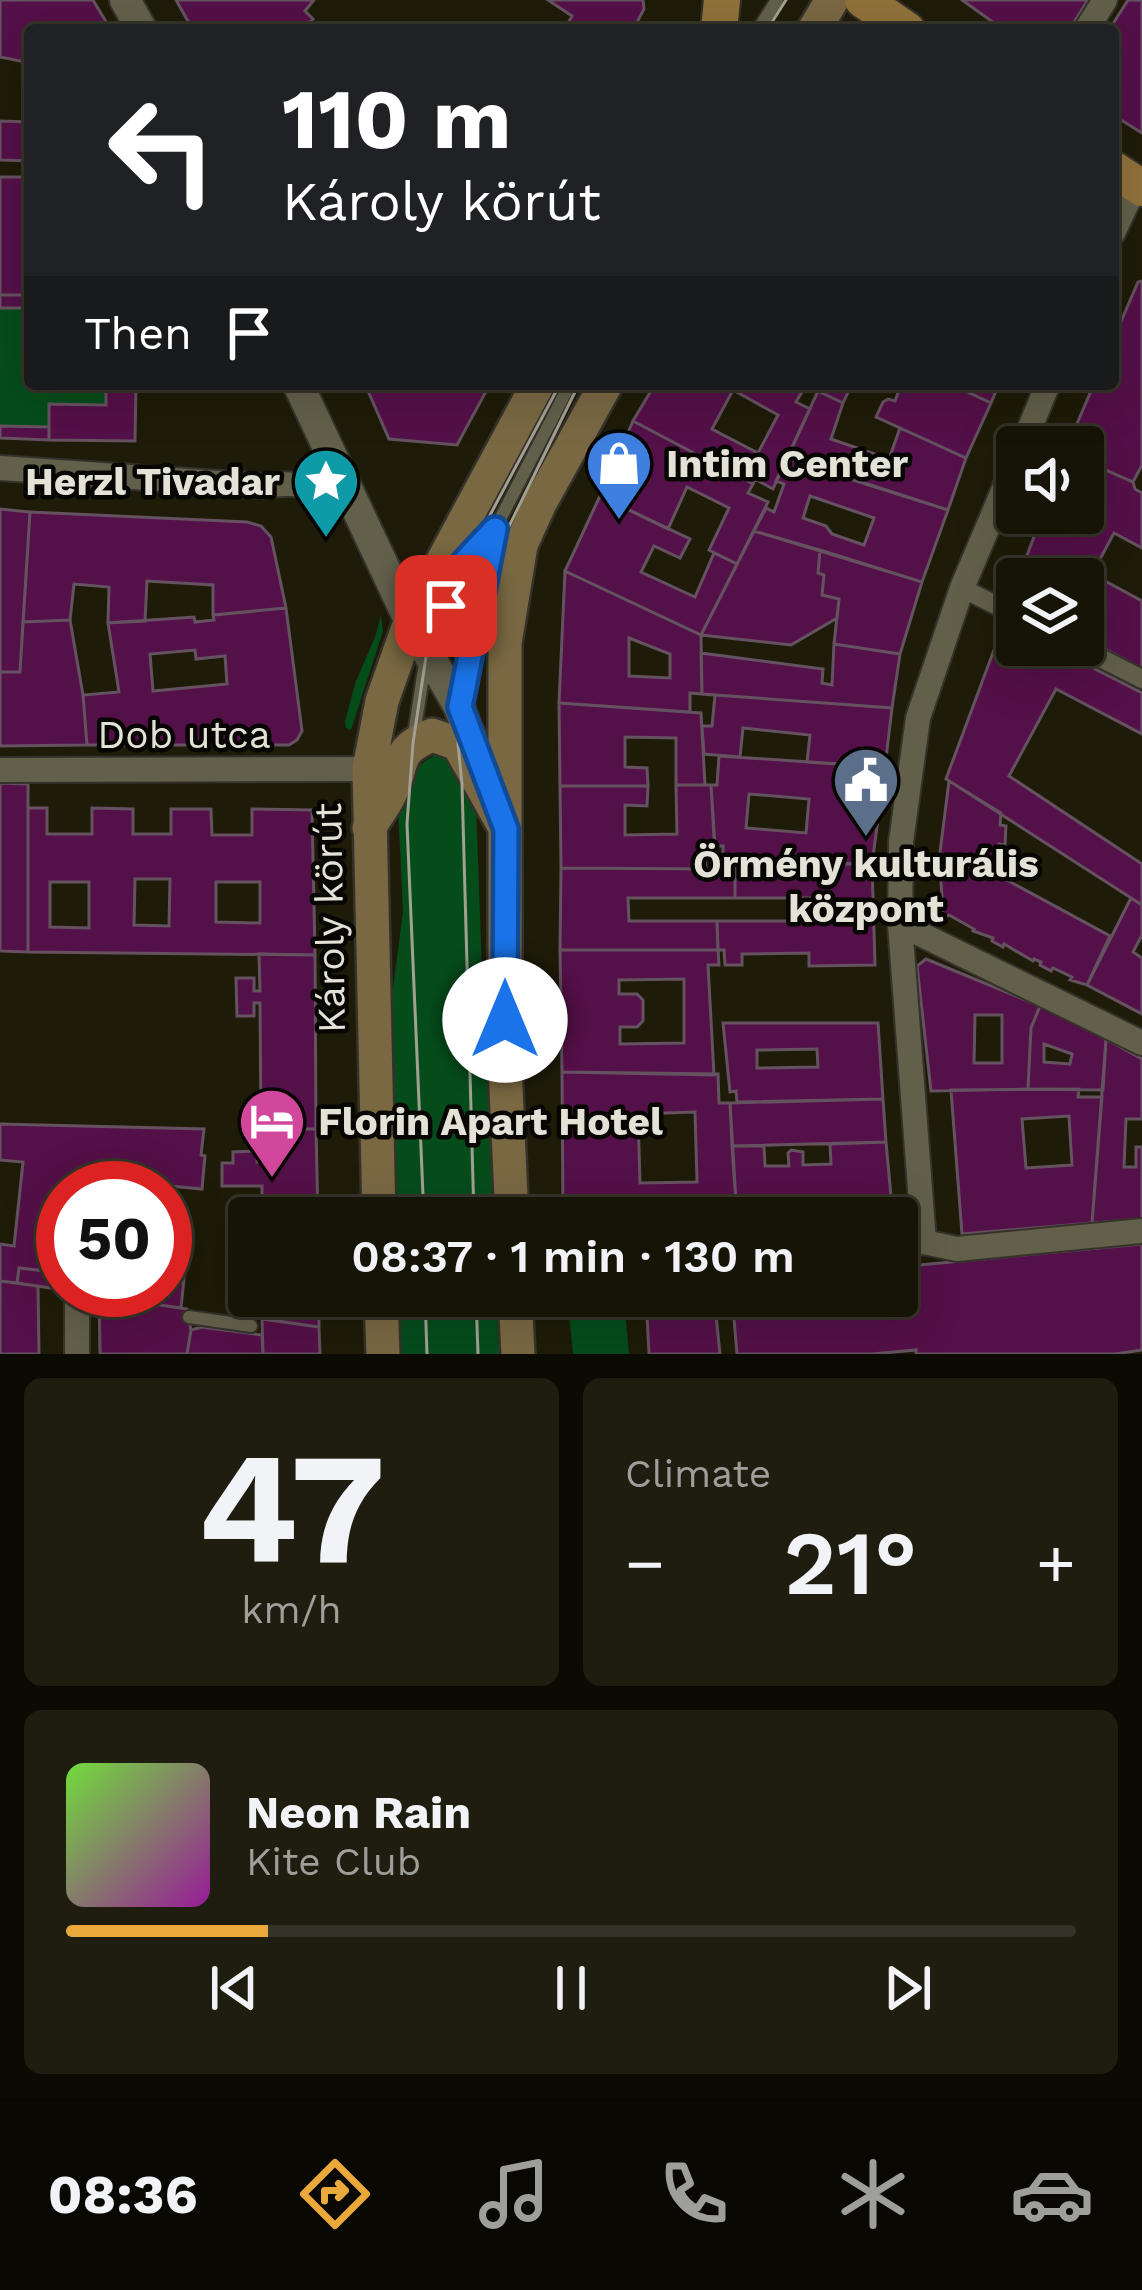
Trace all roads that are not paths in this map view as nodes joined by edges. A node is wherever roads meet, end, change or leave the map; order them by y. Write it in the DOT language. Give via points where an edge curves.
graph roads {
  1 [pos="863,0"];
  2 [pos="898,24"];
  3 [pos="1130,181"];
  4 [pos="1119,215"];
  5 [pos="300,390"];
  6 [pos="535,390"];
  7 [pos="567,390"];
  8 [pos="603,390"];
  9 [pos="1046,390"];
  10 [pos="1031,426"];
  11 [pos="322,440"];
  12 [pos="0,468"];
  13 [pos="285,482"];
  14 [pos="350,498"];
  15 [pos="996,508"];
  16 [pos="495,529"];
  17 [pos="962,588"];
  18 [pos="996,605"];
  19 [pos="418,636"];
  20 [pos="1104,660"];
  21 [pos="1142,679"];
  22 [pos="460,707"];
  23 [pos="412,743"];
  24 [pos="369,769"];
  25 [pos="0,770"];
  26 [pos="369,828"];
  27 [pos="506,829"];
  28 [pos="900,924"];
  29 [pos="1142,1042"];
  30 [pos="378,1197"];
  31 [pos="511,1197"];
  32 [pos="1142,1231"];
  33 [pos="918,1242"];
  34 [pos="924,1242"];
  35 [pos="85,1317"];
  36 [pos="189,1317"];
  37 [pos="382,1317"];
  38 [pos="516,1317"];
  39 [pos="251,1326"];
  40 [pos="77,1354"];
  41 [pos="383,1354"];
  42 [pos="518,1354"];
  1 -- 2 [label="main road"];
  3 -- 4 [label="street"];
  5 -- 11 [label="street"];
  6 -- 19 [label="main road, Károly körút"];
  7 -- 16 [label="lane, Károly körút"];
  8 -- 27 [label="main road" via="521,545 505,643"];
  9 -- 10 [label="street"];
  11 -- 13 [label="street" via="311,464"];
  11 -- 14 [label="street"];
  12 -- 13 [label="street"];
  13 -- 14 [label="street"];
  14 -- 19 [label="street"];
  15 -- 17 [label="street"];
  16 -- 19 [label="lane, Károly körút"];
  16 -- 22 [label="lane, Károly körút"];
  17 -- 18 [label="street"];
  17 -- 28 [label="street" via="918,718"];
  19 -- 22 [label="street"];
  19 -- 23 [label="lane, Károly körút"];
  19 -- 24 [label="main road, Károly körút" via="382,701"];
  20 -- 21 [label="street"];
  22 -- 27 [label="street"];
  23 -- 26 [label="main road"];
  23 -- 27 [label="main road" via="432,735 458,744"];
  24 -- 25 [label="street, Dob utca"];
  24 -- 26 [label="main road, Károly körút"];
  26 -- 30 [label="main road, Károly körút"];
  27 -- 31 [label="main road"];
  28 -- 29 [label="street"];
  28 -- 34 [label="street"];
  32 -- 34 [label="street" via="957,1249"];
  33 -- 34 [label="street"];
  35 -- 40 [label="street"];
  36 -- 39 [label="lane"];
  37 -- 41 [label="main road"];
  38 -- 42 [label="main road"];
}
